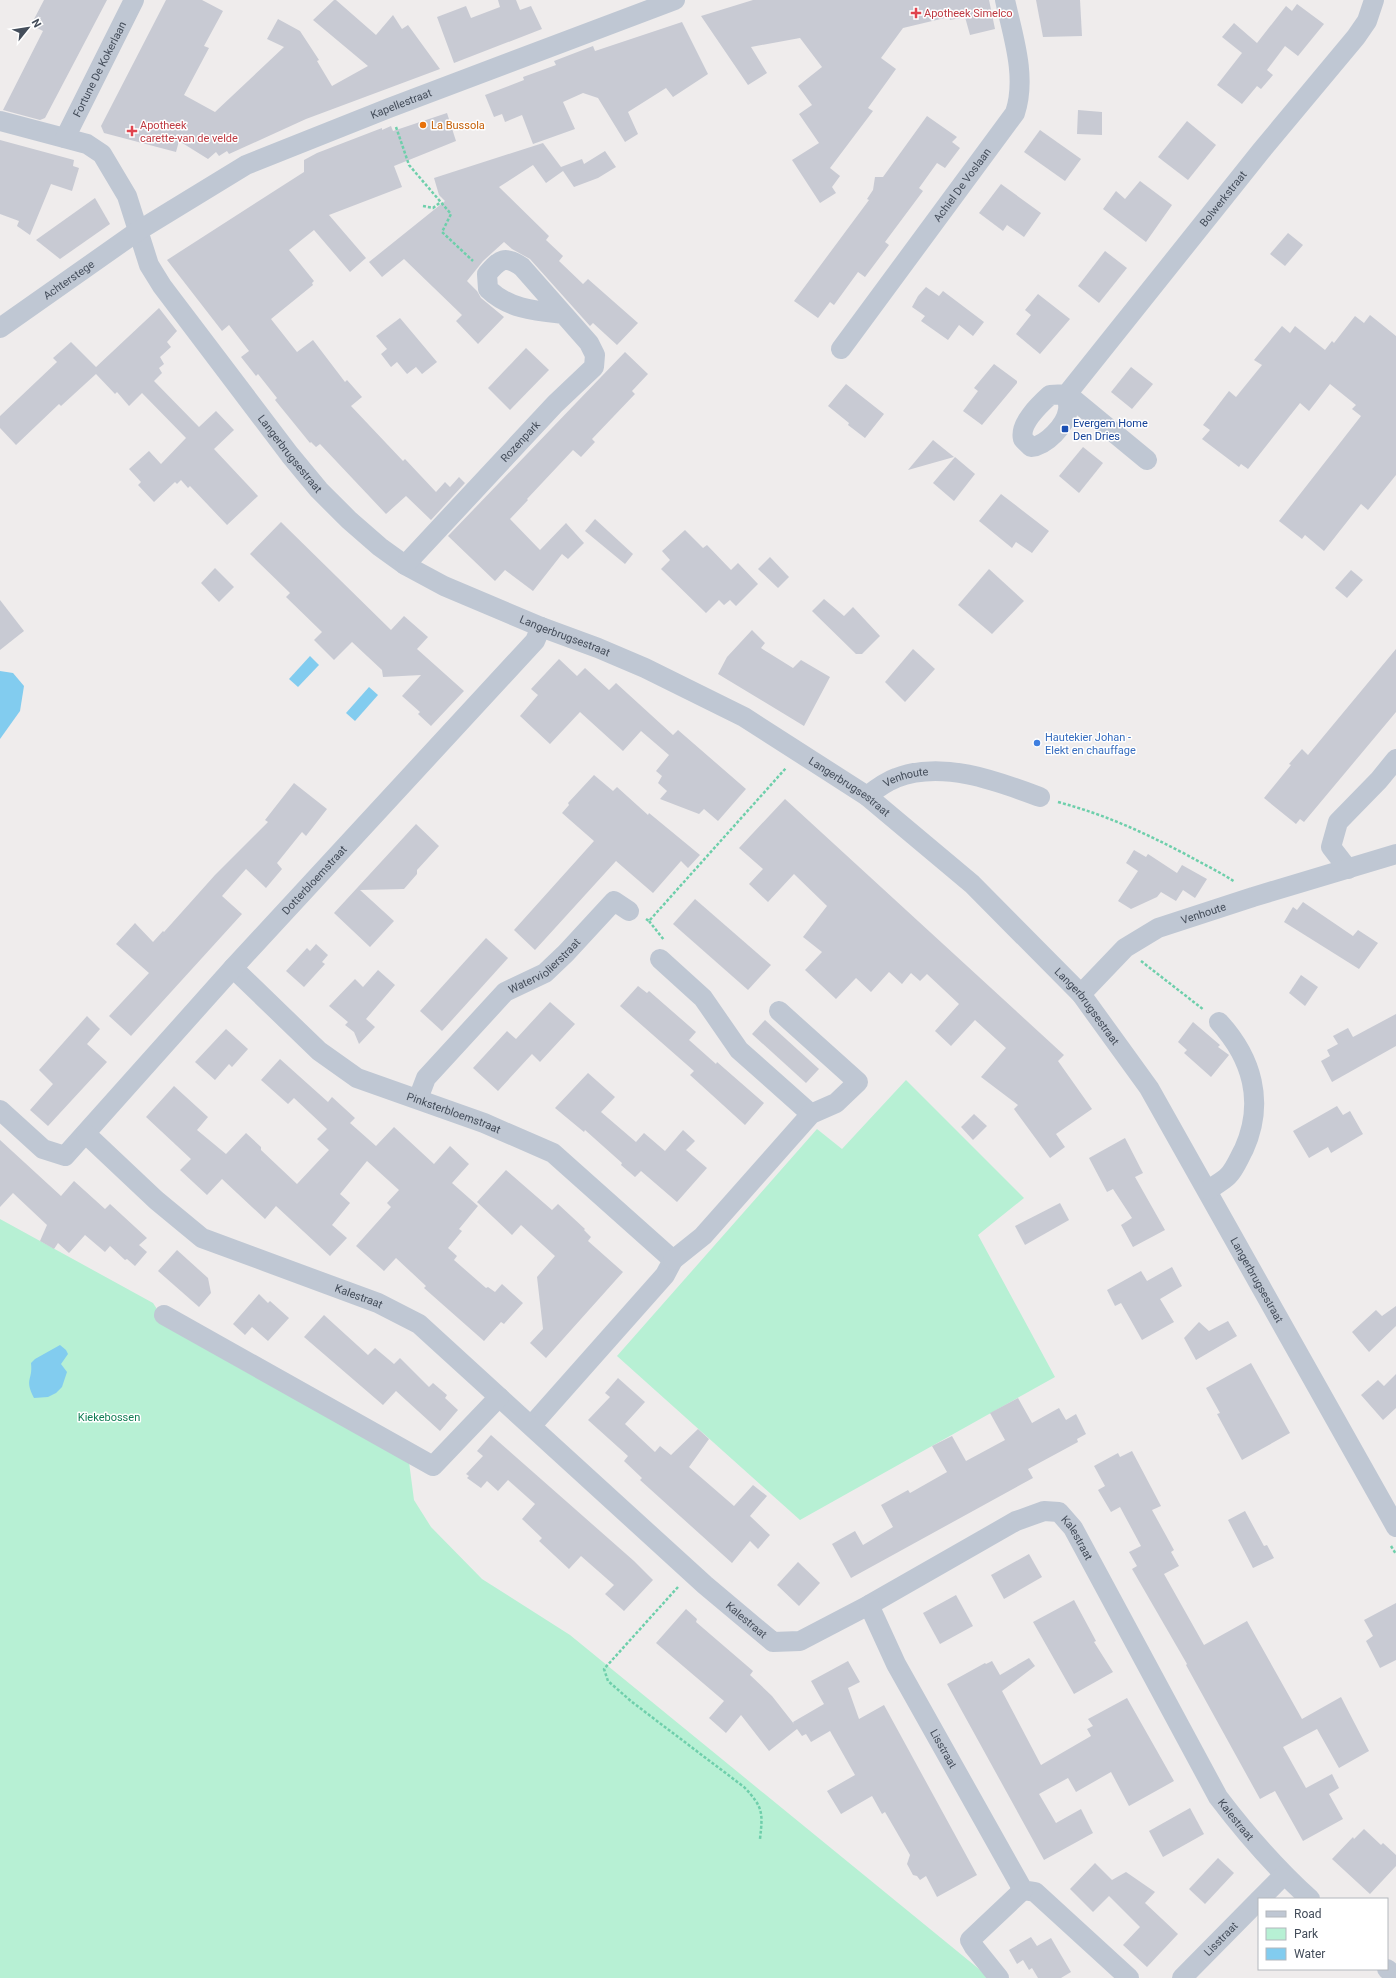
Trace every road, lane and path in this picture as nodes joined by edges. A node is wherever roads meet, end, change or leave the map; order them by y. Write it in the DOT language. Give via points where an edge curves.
graph roads {
  1 [pos="134,0"];
  2 [pos="675,0"];
  3 [pos="1005,0"];
  4 [pos="1374,0"];
  5 [pos="389,108"];
  6 [pos="0,121"];
  7 [pos="65,138"];
  8 [pos="441,202"];
  9 [pos="423,206"];
  10 [pos="138,231"];
  11 [pos="487,274"];
  12 [pos="563,314"];
  13 [pos="0,328"];
  14 [pos="841,349"];
  15 [pos="1147,460"];
  16 [pos="405,565"];
  17 [pos="541,627"];
  18 [pos="1396,759"];
  19 [pos="791,762"];
  20 [pos="867,796"];
  21 [pos="1040,797"];
  22 [pos="1396,854"];
  23 [pos="1348,869"];
  24 [pos="1253,896"];
  25 [pos="629,911"];
  26 [pos="1125,948"];
  27 [pos="660,959"];
  28 [pos="233,968"];
  29 [pos="1081,994"];
  30 [pos="779,1012"];
  31 [pos="1218,1022"];
  32 [pos="418,1099"];
  33 [pos="0,1110"];
  34 [pos="811,1114"];
  35 [pos="86,1134"];
  36 [pos="1208,1190"];
  37 [pos="673,1260"];
  38 [pos="164,1315"];
  39 [pos="500,1397"];
  40 [pos="532,1426"];
  41 [pos="1392,1534"];
  42 [pos="1396,1554"];
  43 [pos="692,1572"];
  44 [pos="868,1605"];
  45 [pos="760,1839"];
  46 [pos="1284,1875"];
  47 [pos="1023,1890"];
  48 [pos="1261,1898"];
  49 [pos="1309,1898"];
  50 [pos="1258,1901"];
  51 [pos="1388,1970"];
  52 [pos="1396,1977"];
  53 [pos="999,1978"];
  54 [pos="1129,1978"];
  55 [pos="1182,1978"];
  1 -- 7 [label="street, Fortune De Kokerlaan"];
  2 -- 5 [label="street, Kapellestraat"];
  3 -- 14 [label="street, Achiel De Voslaan" via="1017,56 1019,98 1015,113"];
  4 -- 15 [label="street, Bolwerkstraat" via="1367,21 1356,37 1261,151 1067,394"];
  5 -- 8 [label="path" via="409,165"];
  5 -- 10 [label="street, Kapellestraat" via="246,165"];
  6 -- 7 [label="street, Langerbrugsestraat"];
  7 -- 10 [label="street, Langerbrugsestraat" via="88,144 102,154 128,196"];
  8 -- 9 [label="path" via="433,208"];
  8 -- 11 [label="path" via="452,214 442,232"];
  10 -- 13 [label="street, Achterstege"];
  10 -- 16 [label="street, Langerbrugsestraat" via="149,265 162,286 290,456 349,520"];
  11 -- 12 [label="street" via="488,289 507,303 533,311"];
  11 -- 12 [label="street, Rozenpark" via="502,260 511,260 522,267"];
  12 -- 16 [label="street, Rozenpark" via="589,343 595,355 594,367 555,404"];
  16 -- 17 [label="street, Langerbrugsestraat" via="444,586"];
  17 -- 20 [label="street, Langerbrugsestraat" via="632,662 744,717"];
  17 -- 28 [label="street, Dotterbloemstraat" via="535,641"];
  18 -- 23 [label="street" via="1338,822 1331,847"];
  19 -- 25 [label="path" via="649,921"];
  20 -- 21 [label="street, Venhoute" via="896,778 911,774 955,772 1011,786"];
  20 -- 29 [label="street, Langerbrugsestraat" via="972,884"];
  21 -- 24 [label="path" via="1095,812 1133,827 1229,878"];
  22 -- 23 [label="street, Venhoute"];
  23 -- 24 [label="street, Venhoute"];
  24 -- 26 [label="street, Venhoute" via="1158,928"];
  25 -- 32 [label="street, Waterviolierstraat" via="614,901 545,973 505,992 426,1078"];
  26 -- 29 [label="street, Venhoute"];
  26 -- 31 [label="path"];
  27 -- 34 [label="street" via="703,998 739,1050"];
  28 -- 32 [label="street, Pinksterbloemstraat" via="319,1051 357,1078"];
  28 -- 35 [label="street, Dotterbloemstraat"];
  29 -- 36 [label="street, Langerbrugsestraat" via="1149,1088"];
  30 -- 34 [label="street" via="858,1082 836,1103"];
  31 -- 36 [label="street" via="1233,1037 1251,1076 1254,1096 1253,1117 1248,1140 1239,1160 1228,1176"];
  32 -- 37 [label="street, Pinksterbloemstraat" via="484,1123 553,1153"];
  33 -- 35 [label="street" via="43,1149 65,1156"];
  34 -- 37 [label="street" via="703,1236"];
  35 -- 39 [label="street, Kalestraat" via="156,1200 202,1238 378,1303 419,1324"];
  36 -- 41 [label="street, Langerbrugsestraat"];
  37 -- 40 [label="street" via="665,1275"];
  38 -- 39 [label="street" via="433,1466"];
  39 -- 40 [label="street, Kalestraat"];
  40 -- 43 [label="street, Kalestraat"];
  41 -- 42 [label="path"];
  43 -- 44 [label="street, Kalestraat" via="773,1642 800,1641"];
  43 -- 45 [label="path" via="604,1669 608,1681 632,1702 738,1783 758,1802 762,1818"];
  44 -- 46 [label="street, Kalestraat" via="1016,1521 1044,1511 1059,1512 1073,1528 1218,1797 1248,1836"];
  44 -- 47 [label="street, Lisstraat" via="896,1664"];
  46 -- 48 [label="street, Lisstraat"];
  46 -- 49 [label="street, Kalestraat"];
  47 -- 53 [label="street" via="970,1940"];
  47 -- 54 [label="street" via="1035,1892"];
  50 -- 55 [label="street, Lisstraat"];
  51 -- 52 [label="street"];
}
